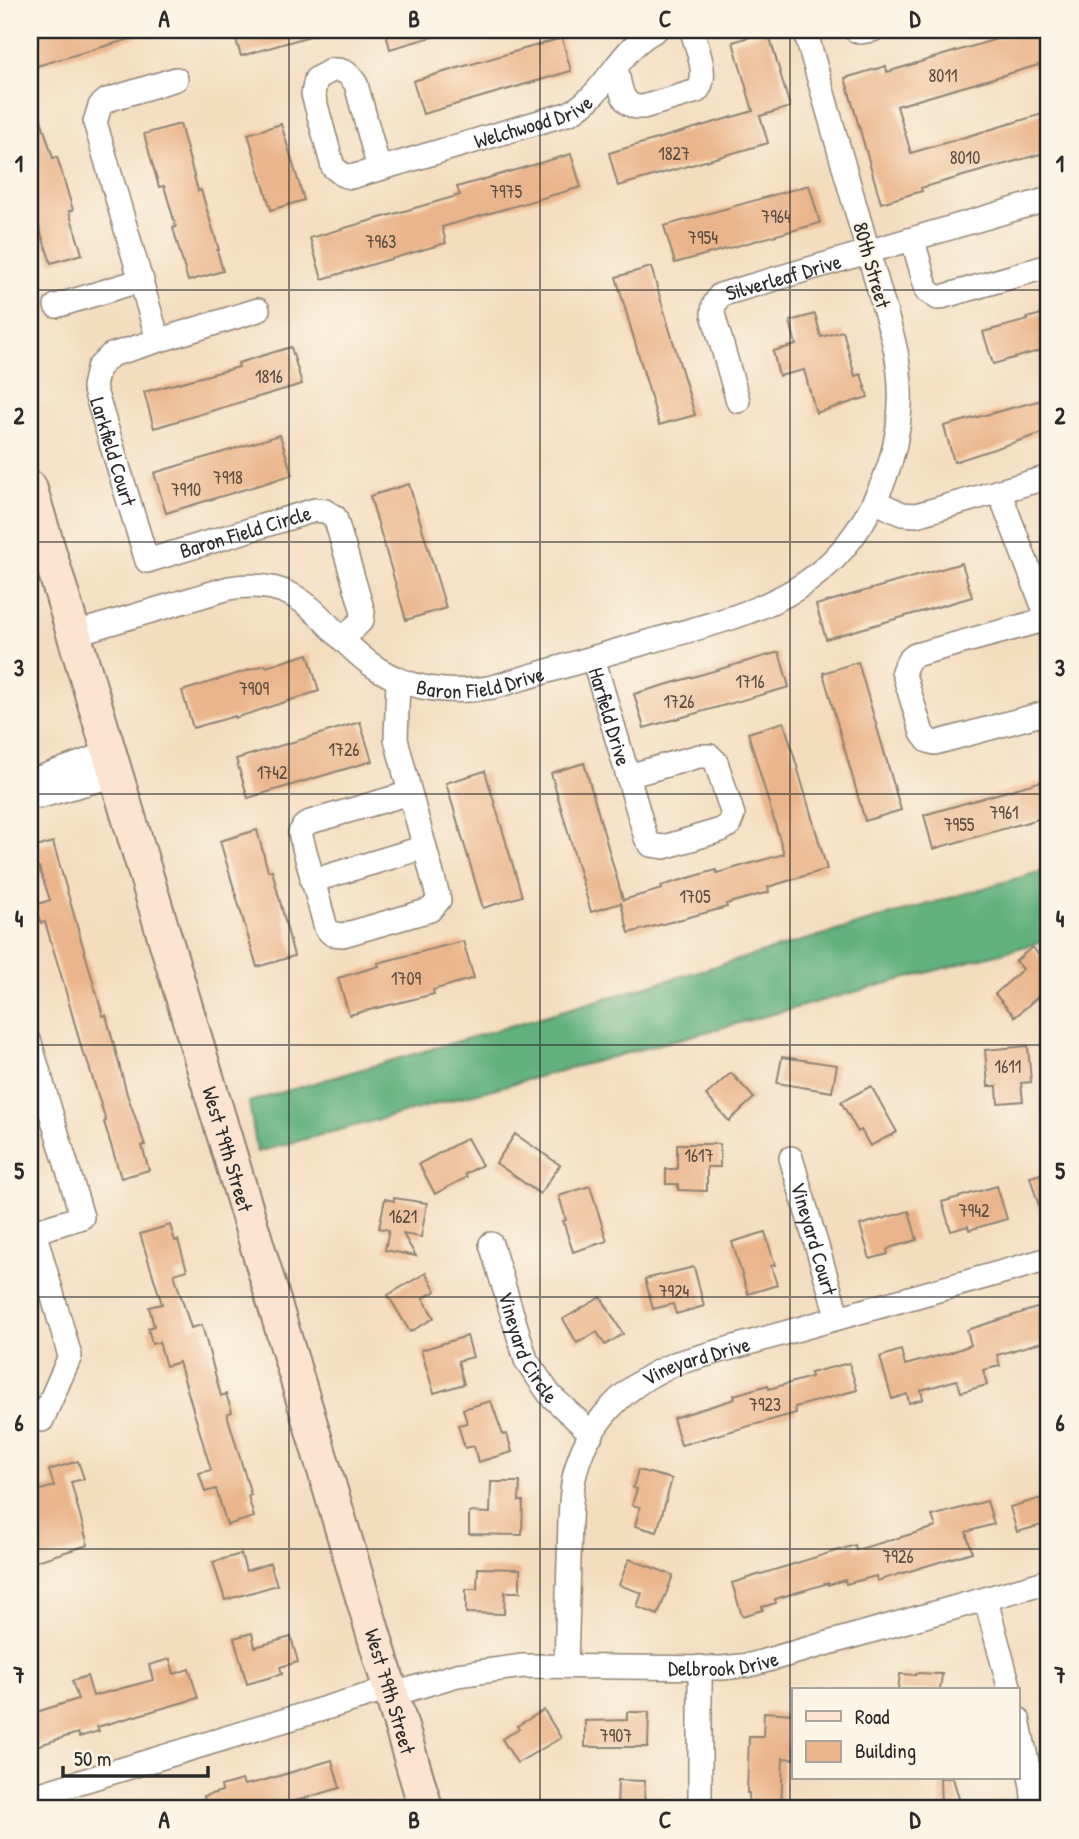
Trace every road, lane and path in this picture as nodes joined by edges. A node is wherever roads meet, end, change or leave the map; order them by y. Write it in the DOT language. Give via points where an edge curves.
graph roads {
  1 [pos="656,30"];
  2 [pos="692,30"];
  3 [pos="805,30"];
  4 [pos="855,30"];
  5 [pos="873,30"];
  6 [pos="631,38"];
  7 [pos="616,67"];
  8 [pos="176,79"];
  9 [pos="379,169"];
  10 [pos="1049,200"];
  11 [pos="912,240"];
  12 [pos="869,253"];
  13 [pos="1049,266"];
  14 [pos="142,280"];
  15 [pos="56,306"];
  16 [pos="258,310"];
  17 [pos="158,340"];
  18 [pos="738,401"];
  19 [pos="1049,477"];
  20 [pos="30,488"];
  21 [pos="999,491"];
  22 [pos="874,501"];
  23 [pos="147,561"];
  24 [pos="1049,621"];
  25 [pos="73,634"];
  26 [pos="343,639"];
  27 [pos="593,658"];
  28 [pos="398,680"];
  29 [pos="1049,712"];
  30 [pos="113,764"];
  31 [pos="628,776"];
  32 [pos="30,781"];
  33 [pos="410,793"];
  34 [pos="30,796"];
  35 [pos="425,847"];
  36 [pos="312,881"];
  37 [pos="30,1043"];
  38 [pos="791,1158"];
  39 [pos="32,1232"];
  40 [pos="491,1244"];
  41 [pos="1049,1259"];
  42 [pos="838,1318"];
  43 [pos="42,1420"];
  44 [pos="592,1434"];
  45 [pos="1049,1581"];
  46 [pos="986,1600"];
  47 [pos="566,1666"];
  48 [pos="700,1667"];
  49 [pos="1009,1688"];
  50 [pos="390,1692"];
  51 [pos="1020,1729"];
  52 [pos="30,1797"];
  53 [pos="426,1809"];
  54 [pos="699,1809"];
  55 [pos="1034,1809"];
  1 -- 6 [label="street, Welchwood Drive"];
  2 -- 7 [label="street" via="703,75 697,91 634,107 623,97"];
  3 -- 12 [label="street, 80th Street"];
  4 -- 5 [label="street"];
  6 -- 7 [label="street, Welchwood Drive"];
  7 -- 9 [label="street, Welchwood Drive" via="596,94 570,113"];
  8 -- 14 [label="street" via="107,100 95,118"];
  10 -- 11 [label="street, Silverleaf Drive"];
  11 -- 12 [label="street, Silverleaf Drive"];
  11 -- 13 [label="street" via="927,291 938,298"];
  12 -- 18 [label="street, Silverleaf Drive" via="720,295 713,314"];
  12 -- 22 [label="street, 80th Street" via="895,348 901,394 891,458"];
  14 -- 15 [label="street"];
  14 -- 17 [label="street"];
  16 -- 17 [label="street, Larkfield Court"];
  17 -- 23 [label="street, Larkfield Court" via="111,355 94,377"];
  19 -- 21 [label="street"];
  20 -- 25 [label="main road, West 79th Street"];
  21 -- 22 [label="street" via="916,515"];
  21 -- 24 [label="street"];
  22 -- 27 [label="street, Baron Field Drive" via="835,556 782,598 740,617"];
  23 -- 26 [label="street, Baron Field Circle" via="315,510 326,511 335,517 363,612 362,620"];
  24 -- 29 [label="street" via="915,655 903,671 922,733 935,743"];
  25 -- 26 [label="street, Baron Field Drive" via="229,588 252,586 279,590 305,601"];
  25 -- 30 [label="main road, West 79th Street"];
  26 -- 28 [label="street, Baron Field Drive"];
  27 -- 28 [label="street, Baron Field Drive" via="474,691 429,689"];
  27 -- 31 [label="street, Harfield Drive"];
  28 -- 33 [label="street" via="396,739"];
  30 -- 32 [label="street"];
  30 -- 34 [label="street" via="42,796"];
  30 -- 50 [label="main road, West 79th Street"];
  31 -- 31 [label="street, Harfield Drive" via="646,838 656,847 722,831 731,821 716,762 710,756 699,755"];
  33 -- 35 [label="street"];
  33 -- 36 [label="street" via="304,826 299,838"];
  35 -- 36 [label="street"];
  35 -- 36 [label="street" via="439,900 433,908 418,913 335,936 326,928"];
  37 -- 39 [label="street" via="82,1217"];
  38 -- 42 [label="street, Vineyard Court"];
  39 -- 43 [label="street" via="70,1356"];
  40 -- 44 [label="street, Vineyard Circle" via="526,1360 550,1395"];
  41 -- 42 [label="street, Vineyard Drive"];
  42 -- 44 [label="street, Vineyard Drive" via="659,1371 634,1385"];
  44 -- 47 [label="street, Vineyard Drive" via="575,1476 571,1506"];
  45 -- 46 [label="street, Delbrook Drive"];
  46 -- 48 [label="street, Delbrook Drive" via="767,1662"];
  46 -- 49 [label="street"];
  47 -- 48 [label="street, Delbrook Drive"];
  47 -- 50 [label="street, Delbrook Drive" via="493,1669"];
  48 -- 54 [label="street"];
  50 -- 52 [label="street, Delbrook Drive"];
  50 -- 53 [label="main road, West 79th Street"];
  51 -- 55 [label="street"];
}
